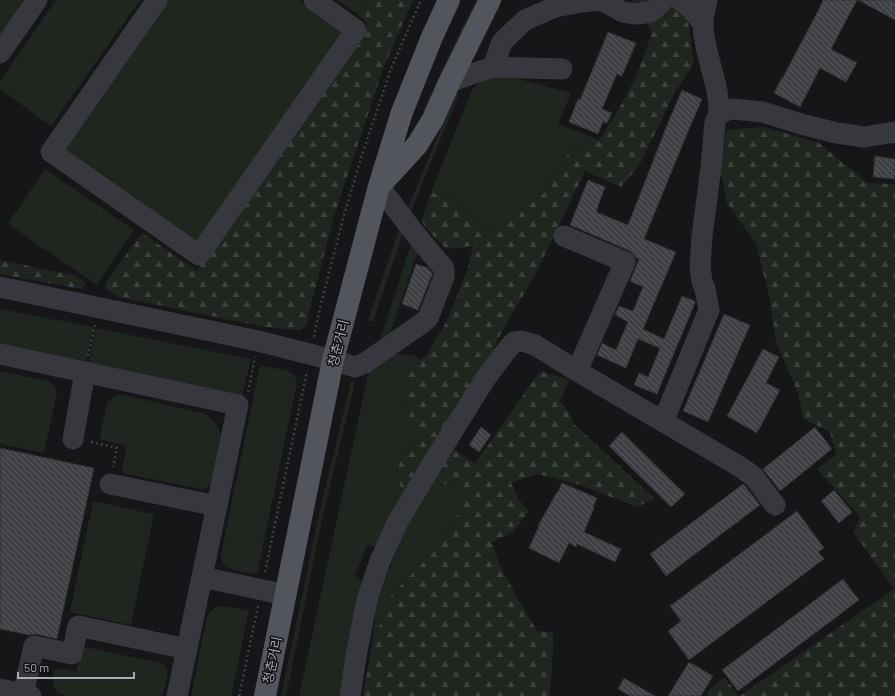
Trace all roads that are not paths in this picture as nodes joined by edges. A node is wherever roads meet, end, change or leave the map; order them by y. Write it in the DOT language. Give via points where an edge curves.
graph roads {
  1 [pos="37,0"];
  2 [pos="157,0"];
  3 [pos="314,0"];
  4 [pos="449,0"];
  5 [pos="490,0"];
  6 [pos="663,0"];
  7 [pos="680,0"];
  8 [pos="707,0"];
  9 [pos="703,24"];
  10 [pos="0,53"];
  11 [pos="493,67"];
  12 [pos="562,69"];
  13 [pos="449,82"];
  14 [pos="719,114"];
  15 [pos="895,132"];
  16 [pos="379,186"];
  17 [pos="564,236"];
  18 [pos="0,287"];
  19 [pos="0,354"];
  20 [pos="333,360"];
  21 [pos="577,371"];
  22 [pos="85,372"];
  23 [pos="663,422"];
  24 [pos="73,439"];
  25 [pos="110,484"];
  26 [pos="775,505"];
  27 [pos="217,506"];
  28 [pos="202,577"];
  29 [pos="286,595"];
  30 [pos="187,649"];
  31 [pos="0,690"];
  32 [pos="27,695"];
  33 [pos="177,696"];
  34 [pos="265,696"];
  35 [pos="350,696"];
  1 -- 10 [label="street"];
  2 -- 3 [label="street" via="51,152 199,255 356,30"];
  4 -- 16 [label="main road, 청춘거리" via="402,112"];
  5 -- 13 [label="main road"];
  6 -- 11 [label="street" via="650,12 636,14 623,12 601,0 555,7 524,20 502,42"];
  7 -- 9 [label="street"];
  8 -- 9 [label="street"];
  9 -- 14 [label="street" via="705,43 720,103"];
  11 -- 12 [label="street"];
  11 -- 13 [label="street"];
  13 -- 16 [label="main road" via="433,119 417,145"];
  14 -- 15 [label="street" via="734,109 763,112 837,133 864,137"];
  14 -- 23 [label="street" via="715,122 700,267 709,310"];
  16 -- 20 [label="main road, 청춘거리"];
  16 -- 20 [label="street" via="444,268 444,277 428,318 421,324 365,363 355,367"];
  17 -- 21 [label="street" via="625,262"];
  18 -- 20 [label="street" via="258,341"];
  19 -- 22 [label="street"];
  20 -- 29 [label="main road, 청춘거리"];
  21 -- 23 [label="street"];
  21 -- 35 [label="street" via="536,345 522,341 514,342 485,380 397,523 380,561 367,600"];
  22 -- 24 [label="street"];
  22 -- 27 [label="street" via="238,405"];
  23 -- 26 [label="street" via="742,468 754,477"];
  25 -- 27 [label="street"];
  27 -- 28 [label="street"];
  28 -- 29 [label="street"];
  28 -- 30 [label="street"];
  29 -- 34 [label="main road, 청춘거리"];
  30 -- 32 [label="street" via="78,626 72,654 34,646"];
  30 -- 33 [label="street"];
  31 -- 32 [label="street"];
}
